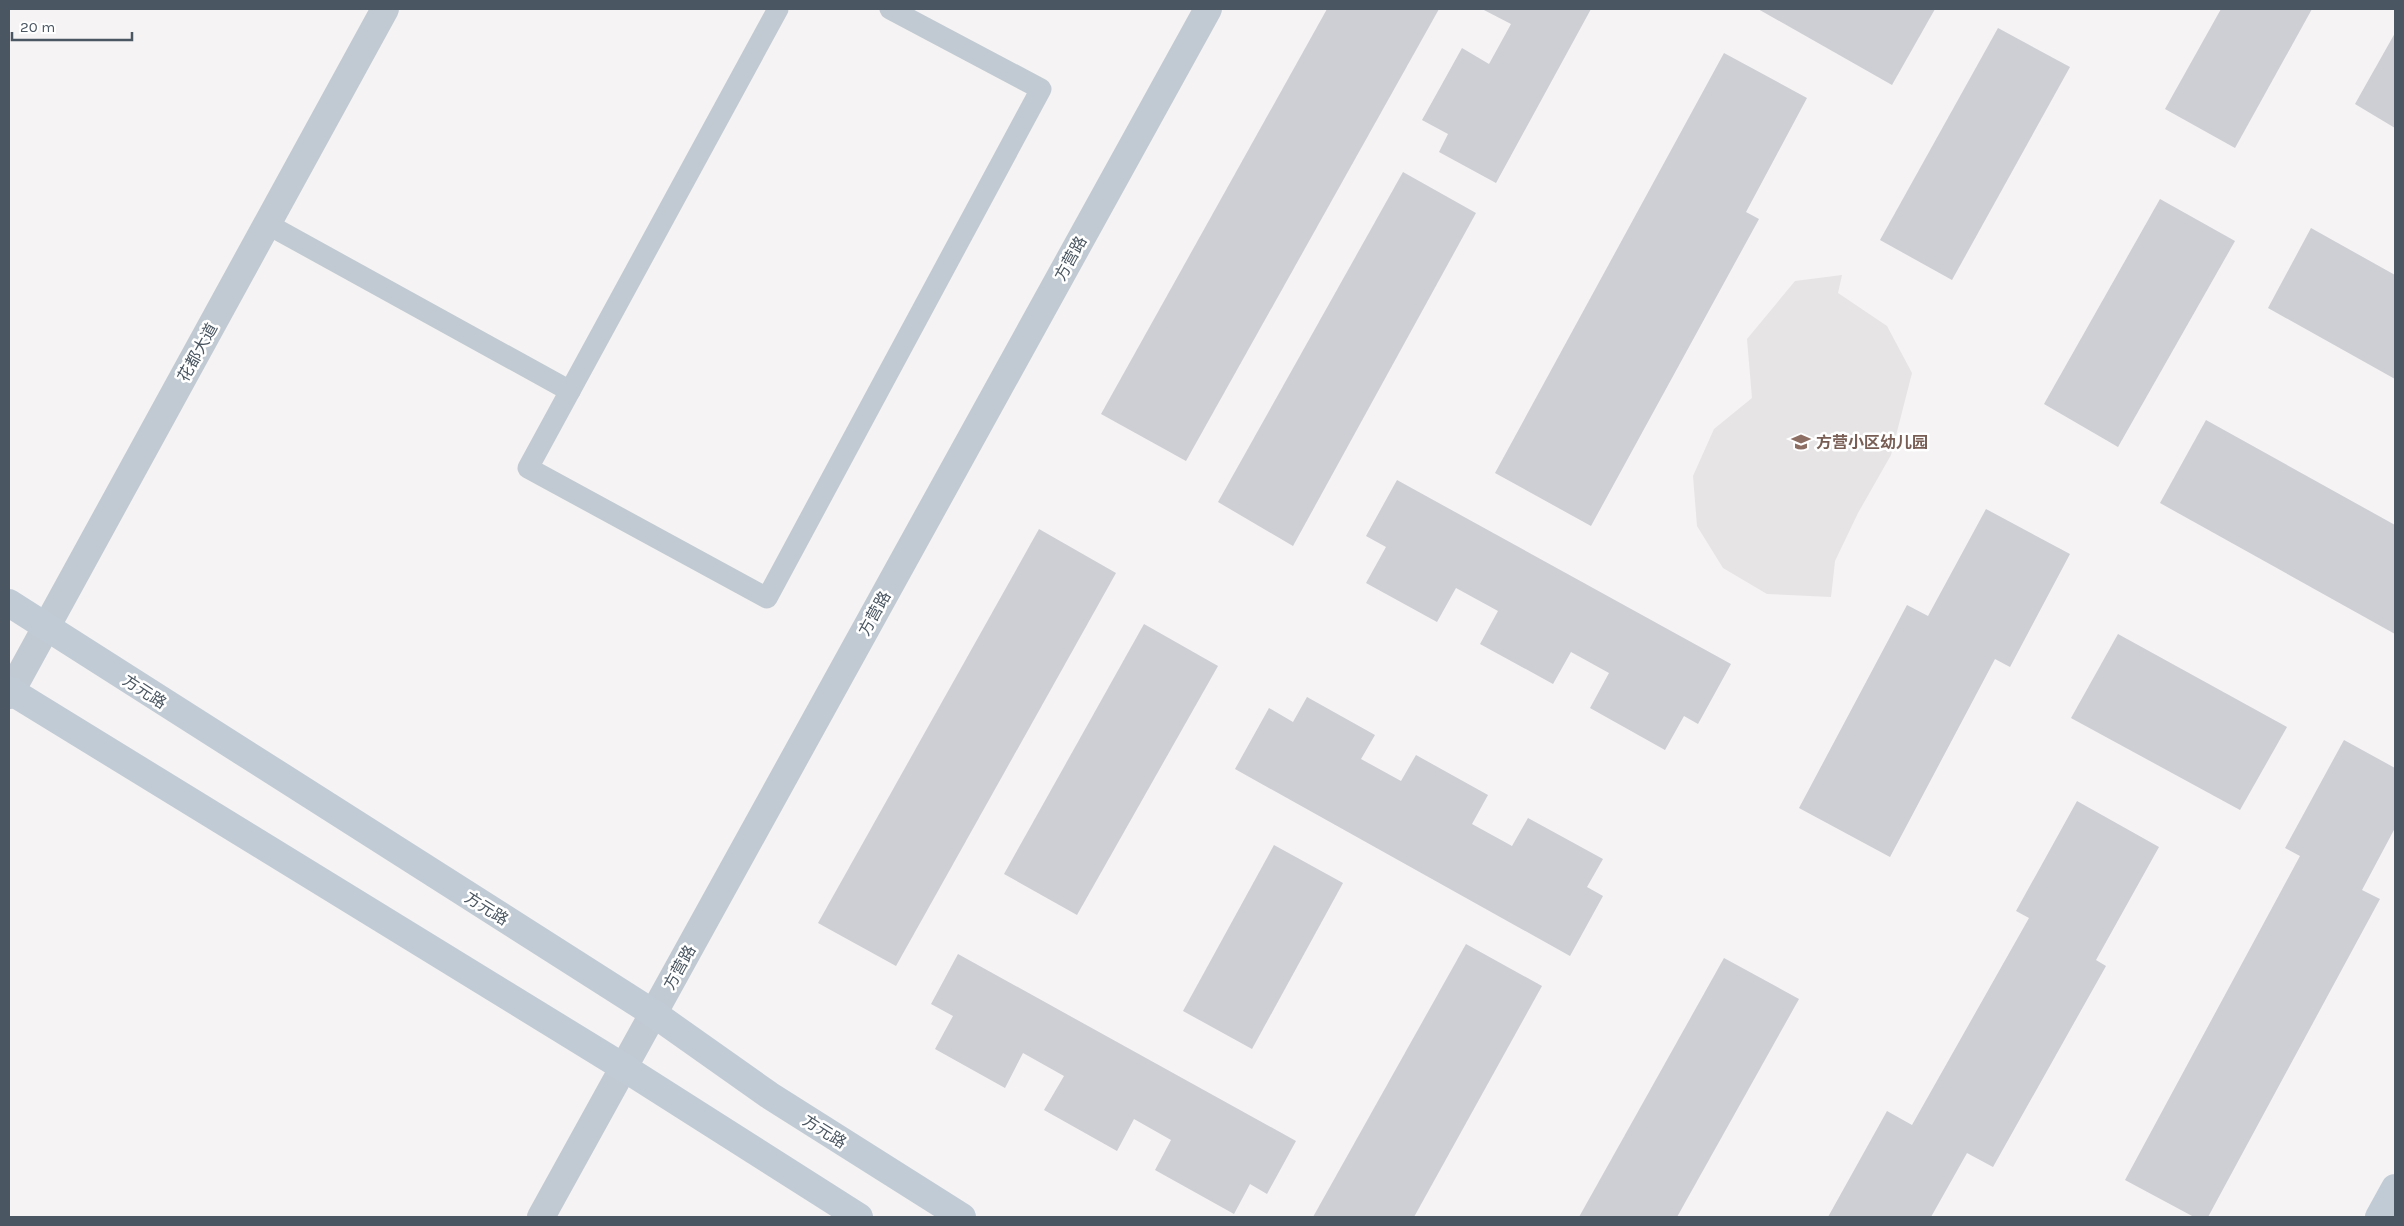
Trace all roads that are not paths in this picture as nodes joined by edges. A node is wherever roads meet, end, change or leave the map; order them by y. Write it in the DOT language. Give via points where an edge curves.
graph roads {
  1 [pos="385,9"];
  2 [pos="778,9"];
  3 [pos="890,9"];
  4 [pos="1208,9"];
  5 [pos="267,224"];
  6 [pos="570,390"];
  7 [pos="9,603"];
  8 [pos="46,628"];
  9 [pos="9,692"];
  10 [pos="653,1013"];
  11 [pos="623,1067"];
  12 [pos="2395,1188"];
  13 [pos="541,1217"];
  14 [pos="860,1217"];
  15 [pos="962,1217"];
  16 [pos="2379,1217"];
  1 -- 5 [label="street, 花都大道"];
  2 -- 6 [label="lane"];
  3 -- 6 [label="lane" via="1041,89 767,598 528,468"];
  4 -- 10 [label="street, 方营路"];
  5 -- 6 [label="lane"];
  5 -- 8 [label="street, 花都大道"];
  7 -- 8 [label="street, 方元路"];
  8 -- 9 [label="street, 花都大道"];
  8 -- 10 [label="street, 方元路"];
  9 -- 11 [label="street"];
  10 -- 11 [label="street, 方营路"];
  10 -- 15 [label="street, 方元路" via="769,1096"];
  11 -- 13 [label="street, 方营路"];
  11 -- 14 [label="street"];
  12 -- 16 [label="street"];
}
